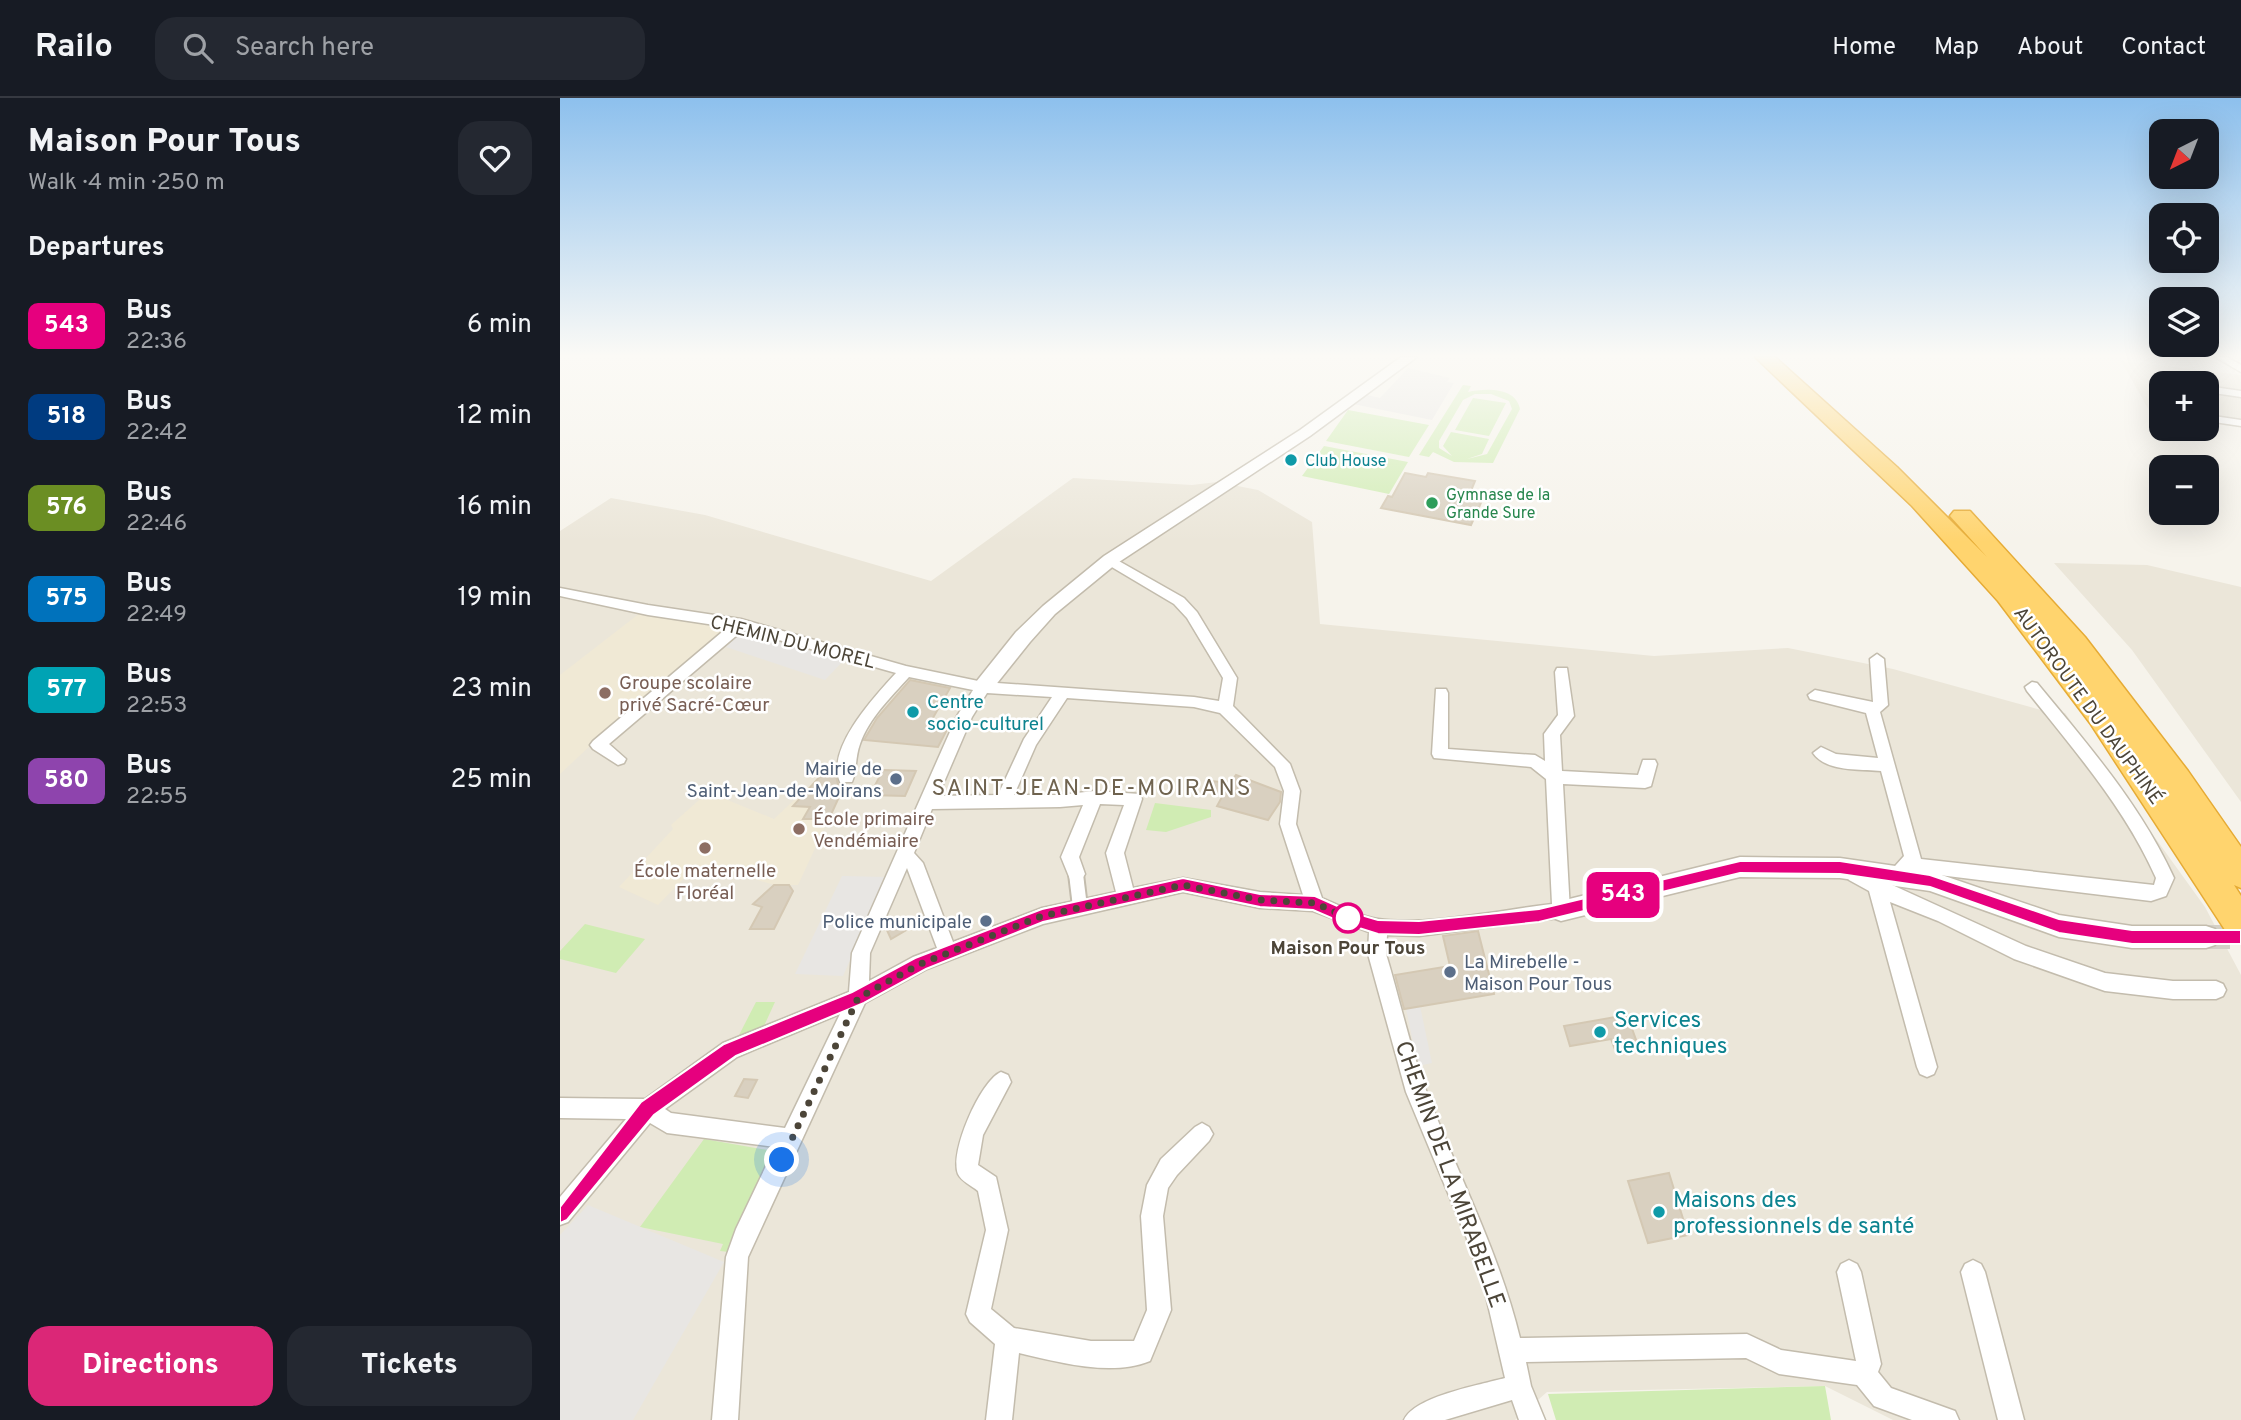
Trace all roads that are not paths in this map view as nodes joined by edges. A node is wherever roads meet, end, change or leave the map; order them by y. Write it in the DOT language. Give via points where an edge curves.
graph roads {
  1 [pos="1325,419"];
  2 [pos="1832,419"];
  3 [pos="1858,419"];
  4 [pos="2219,420"];
  5 [pos="2241,423"];
  6 [pos="1110,560"];
  7 [pos="560,592"];
  8 [pos="741,624"];
  9 [pos="1877,659"];
  10 [pos="906,671"];
  11 [pos="1562,672"];
  12 [pos="983,687"];
  13 [pos="2032,687"];
  14 [pos="1441,693"];
  15 [pos="1062,694"];
  16 [pos="1815,695"];
  17 [pos="1224,708"];
  18 [pos="1872,709"];
  19 [pos="1821,753"];
  20 [pos="618,759"];
  21 [pos="1649,764"];
  22 [pos="1887,765"];
  23 [pos="1555,777"];
  24 [pos="846,778"];
  25 [pos="1094,797"];
  26 [pos="1003,802"];
  27 [pos="928,803"];
  28 [pos="904,855"];
  29 [pos="1076,874"];
  30 [pos="2241,874"];
  31 [pos="1886,880"];
  32 [pos="1126,895"];
  33 [pos="1315,903"];
  34 [pos="1080,906"];
  35 [pos="1562,911"];
  36 [pos="2241,925"];
  37 [pos="1378,927"];
  38 [pos="2206,937"];
  39 [pos="948,953"];
  40 [pos="2216,990"];
  41 [pos="858,998"];
  42 [pos="1927,1067"];
  43 [pos="1001,1082"];
  44 [pos="560,1108"];
  45 [pos="648,1109"];
  46 [pos="1202,1135"];
  47 [pos="793,1139"];
  48 [pos="560,1214"];
  49 [pos="1849,1272"];
  50 [pos="1973,1272"];
  51 [pos="1008,1339"];
  52 [pos="1512,1350"];
  53 [pos="1863,1374"];
  54 [pos="1519,1386"];
  55 [pos="725,1420"];
  56 [pos="999,1420"];
  57 [pos="1417,1420"];
  58 [pos="1532,1420"];
  59 [pos="1947,1420"];
  60 [pos="2011,1420"];
  1 -- 6 [label="street"];
  2 -- 36 [label="highway, AUTOROUTE DU DAUPHINÉ" via="1886,468 2006,594 2130,757"];
  3 -- 30 [label="highway, AUTOROUTE DU DAUPHINÉ" via="1916,471 2035,594 2120,700"];
  4 -- 5 [label="street"];
  6 -- 12 [label="street" via="1049,610"];
  6 -- 17 [label="street" via="1179,601 1192,615 1230,678"];
  7 -- 8 [label="street, CHEMIN DU MOREL"];
  8 -- 10 [label="street, CHEMIN DU MOREL"];
  8 -- 20 [label="street" via="598,745"];
  9 -- 18 [label="street" via="1881,705"];
  10 -- 12 [label="street, CHEMIN DU MOREL"];
  10 -- 24 [label="street" via="863,720 850,743"];
  11 -- 23 [label="street" via="1566,716 1552,734"];
  12 -- 15 [label="street, CHEMIN DU MOREL"];
  12 -- 27 [label="street" via="965,716"];
  13 -- 31 [label="street" via="2137,826 2165,878 2160,891 1923,866"];
  14 -- 23 [label="street" via="1440,754 1535,761"];
  15 -- 17 [label="street, CHEMIN DU MOREL"];
  15 -- 26 [label="street" via="1029,743"];
  16 -- 18 [label="street"];
  17 -- 33 [label="street" via="1282,764 1292,791 1288,824"];
  18 -- 22 [label="street"];
  19 -- 22 [label="street" via="1833,760"];
  21 -- 23 [label="street" via="1645,782"];
  22 -- 31 [label="street" via="1913,858"];
  23 -- 35 [label="street"];
  25 -- 26 [label="street"];
  25 -- 29 [label="street" via="1070,857"];
  25 -- 32 [label="street" via="1134,799 1115,853"];
  26 -- 27 [label="street"];
  27 -- 28 [label="street"];
  28 -- 39 [label="street" via="914,863"];
  28 -- 41 [label="street" via="861,953"];
  29 -- 34 [label="street"];
  31 -- 35 [label="street" via="1840,868 1740,867"];
  31 -- 38 [label="street" via="1930,881 2059,926 2132,937"];
  31 -- 40 [label="street" via="1903,900 2021,953 2105,982"];
  31 -- 42 [label="street"];
  32 -- 33 [label="street" via="1183,885 1260,900"];
  32 -- 34 [label="street"];
  33 -- 37 [label="street"];
  34 -- 39 [label="street"];
  35 -- 37 [label="street" via="1419,928"];
  37 -- 52 [label="street, CHEMIN DE LA MIRABELLE" via="1377,954 1416,1092 1478,1239"];
  39 -- 41 [label="street"];
  41 -- 45 [label="street" via="730,1050"];
  41 -- 47 [label="street"];
  43 -- 51 [label="street" via="978,1118 966,1152 967,1170 988,1185 997,1230 978,1314"];
  44 -- 45 [label="street"];
  45 -- 47 [label="street" via="667,1123"];
  45 -- 48 [label="street"];
  46 -- 51 [label="street" via="1169,1167 1158,1185 1152,1216 1158,1310 1141,1352 1118,1355"];
  47 -- 55 [label="street" via="737,1256"];
  49 -- 53 [label="street" via="1869,1364"];
  50 -- 60 [label="street"];
  51 -- 56 [label="street"];
  52 -- 53 [label="street" via="1747,1346 1779,1362"];
  52 -- 54 [label="street, CHEMIN DE LA MIRABELLE"];
  53 -- 59 [label="street" via="1883,1396"];
  54 -- 57 [label="street"];
  54 -- 58 [label="street, CHEMIN DE LA MIRABELLE"];
}
